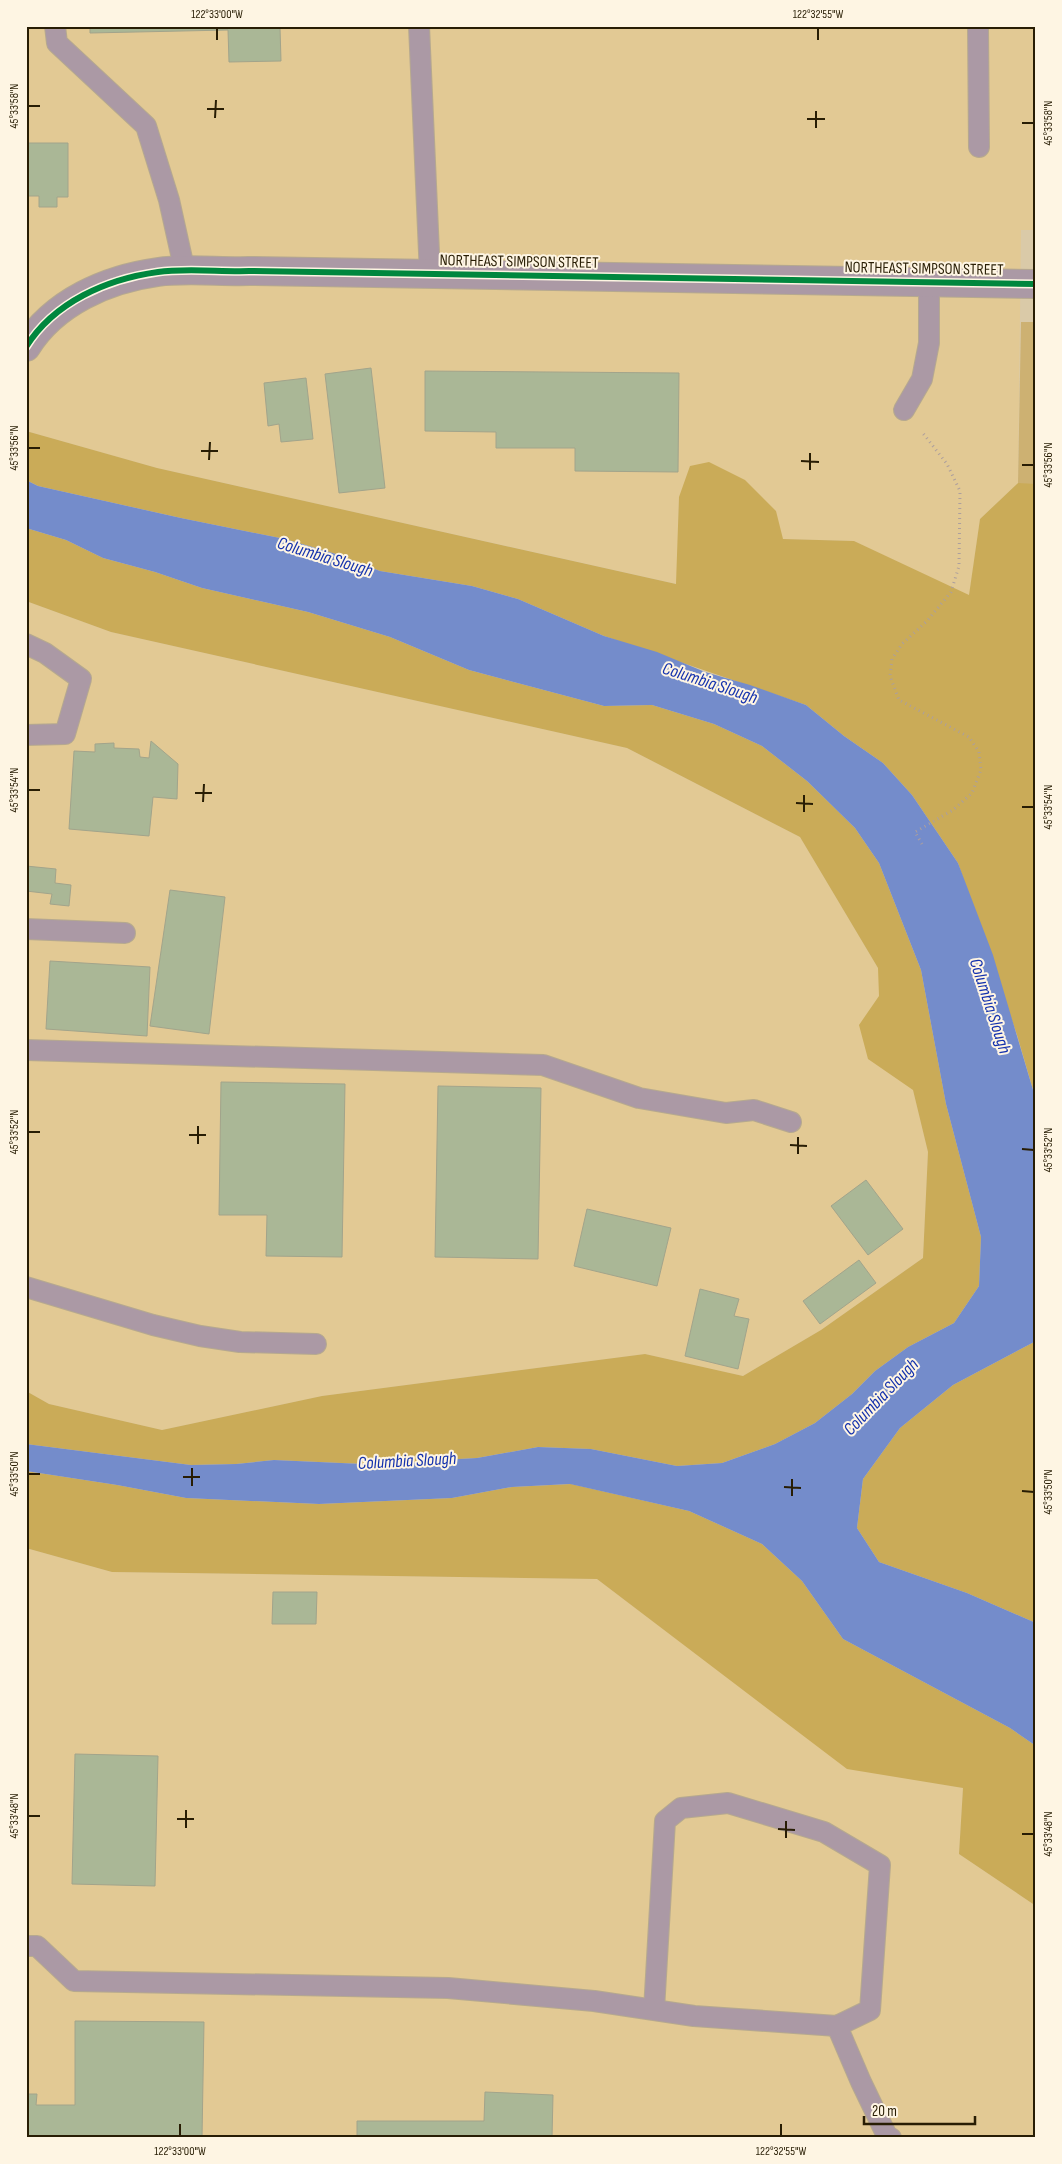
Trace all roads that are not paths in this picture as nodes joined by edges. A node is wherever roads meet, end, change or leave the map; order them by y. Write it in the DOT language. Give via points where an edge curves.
graph roads {
  1 [pos="55,26"];
  2 [pos="419,26"];
  3 [pos="978,26"];
  4 [pos="979,147"];
  5 [pos="186,272"];
  6 [pos="430,275"];
  7 [pos="929,283"];
  8 [pos="1036,284"];
  9 [pos="26,347"];
  10 [pos="904,410"];
  11 [pos="26,644"];
  12 [pos="26,735"];
  13 [pos="26,928"];
  14 [pos="125,933"];
  15 [pos="26,1050"];
  16 [pos="791,1122"];
  17 [pos="26,1288"];
  18 [pos="316,1344"];
  19 [pos="26,1946"];
  20 [pos="654,2010"];
  21 [pos="837,2026"];
  22 [pos="891,2138"];
  1 -- 5 [label="lane" via="57,43 146,126 169,200"];
  2 -- 6 [label="lane"];
  3 -- 4 [label="lane"];
  5 -- 6 [label="street, NORTHEAST SIMPSON STREET"];
  5 -- 9 [label="street, NORTHEAST SIMPSON STREET" via="158,272 106,284 60,309"];
  6 -- 7 [label="street, NORTHEAST SIMPSON STREET"];
  7 -- 8 [label="street, NORTHEAST SIMPSON STREET"];
  7 -- 10 [label="lane" via="929,343 922,379"];
  11 -- 12 [label="lane" via="82,679 64,734"];
  13 -- 14 [label="lane"];
  15 -- 16 [label="lane" via="543,1065 639,1098 726,1113 754,1110"];
  17 -- 18 [label="lane" via="200,1336 240,1342"];
  19 -- 20 [label="lane" via="37,1946 74,1981 448,1988 594,2001"];
  20 -- 21 [label="lane"];
  20 -- 21 [label="lane" via="664,1821 681,1808 728,1803 824,1832 880,1865 870,2010"];
  21 -- 22 [label="lane" via="861,2082"];
}
